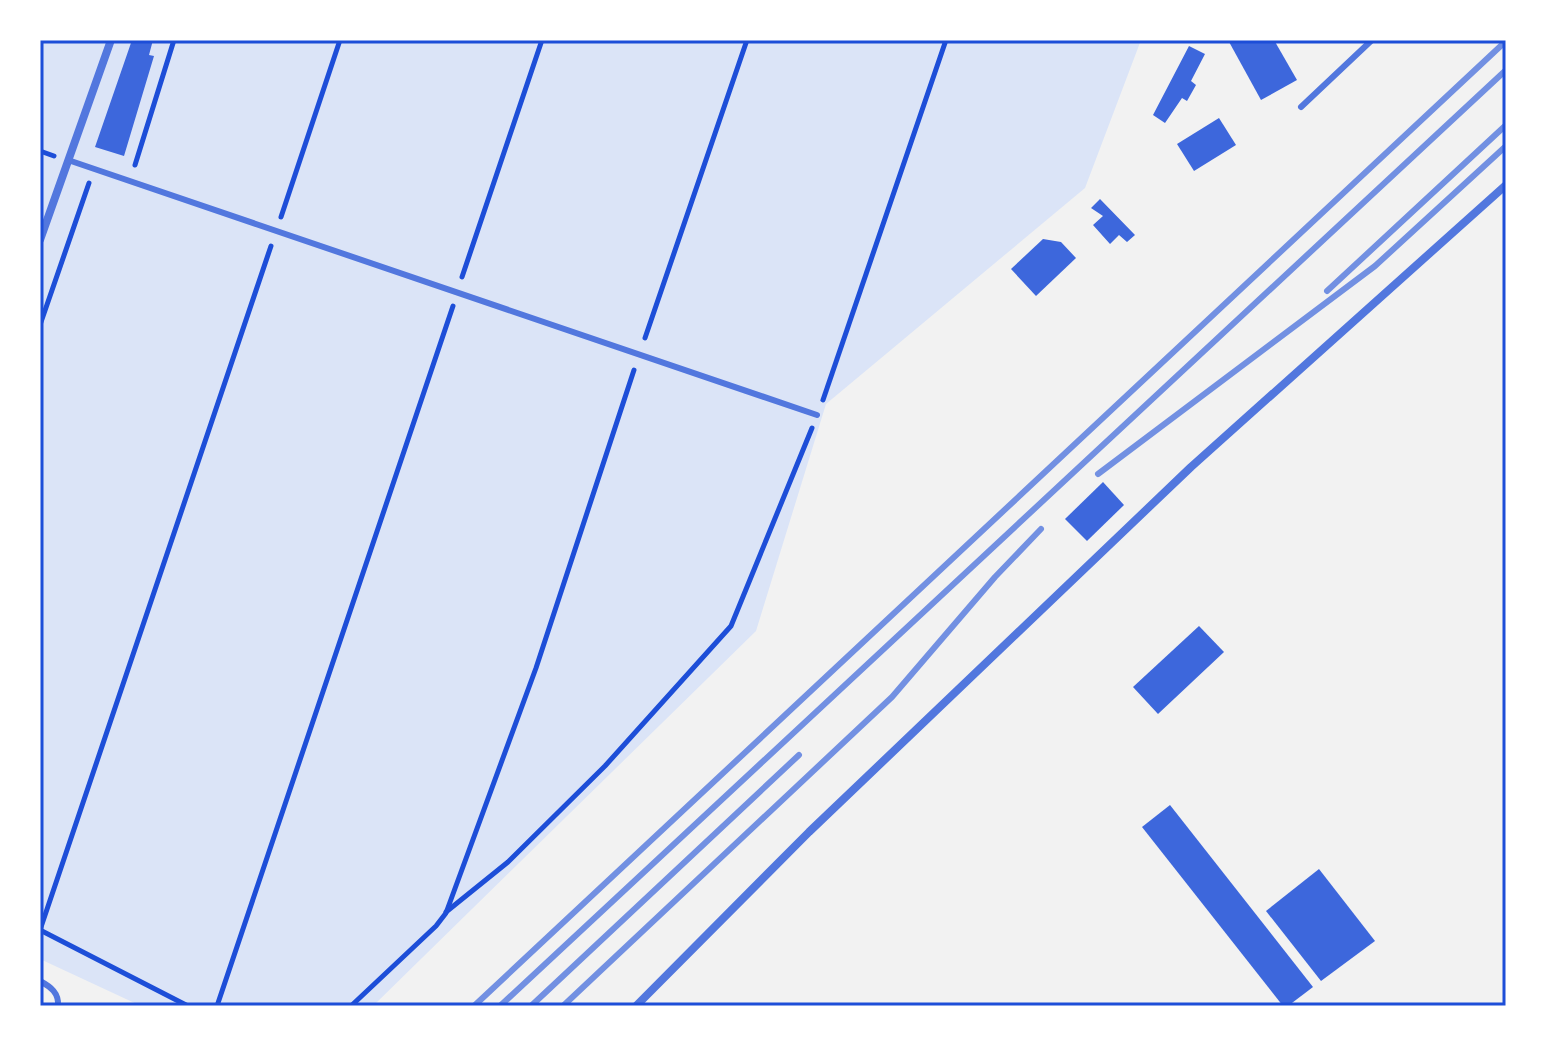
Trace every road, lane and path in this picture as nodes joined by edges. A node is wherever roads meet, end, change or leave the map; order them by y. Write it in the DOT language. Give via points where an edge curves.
graph roads {
  1 [pos="111,40"];
  2 [pos="174,40"];
  3 [pos="340,40"];
  4 [pos="542,40"];
  5 [pos="747,40"];
  6 [pos="946,40"];
  7 [pos="1372,40"];
  8 [pos="1301,107"];
  9 [pos="68,160"];
  10 [pos="94,169"];
  11 [pos="130,181"];
  12 [pos="1506,185"];
  13 [pos="276,231"];
  14 [pos="40,240"];
  15 [pos="457,293"];
  16 [pos="40,325"];
  17 [pos="639,355"];
  18 [pos="817,415"];
  19 [pos="446,913"];
  20 [pos="40,930"];
  21 [pos="40,981"];
  22 [pos="58,1006"];
  23 [pos="188,1006"];
  24 [pos="217,1006"];
  25 [pos="351,1006"];
  26 [pos="636,1006"];
  1 -- 9 [label="street"];
  2 -- 11 [label="path"];
  3 -- 13 [label="path"];
  4 -- 15 [label="path"];
  5 -- 17 [label="path"];
  6 -- 18 [label="path"];
  7 -- 8 [label="lane"];
  9 -- 10 [label="lane"];
  9 -- 14 [label="street"];
  10 -- 11 [label="lane"];
  10 -- 16 [label="path"];
  11 -- 13 [label="lane"];
  12 -- 26 [label="street" via="1191,467 809,832"];
  13 -- 15 [label="lane"];
  13 -- 20 [label="path"];
  15 -- 17 [label="lane"];
  15 -- 24 [label="path"];
  17 -- 18 [label="lane"];
  17 -- 19 [label="path" via="536,668"];
  18 -- 19 [label="path" via="731,626 605,766 508,862"];
  19 -- 25 [label="path"];
  20 -- 23 [label="path"];
  21 -- 22 [label="lane" via="59,998"];
}
